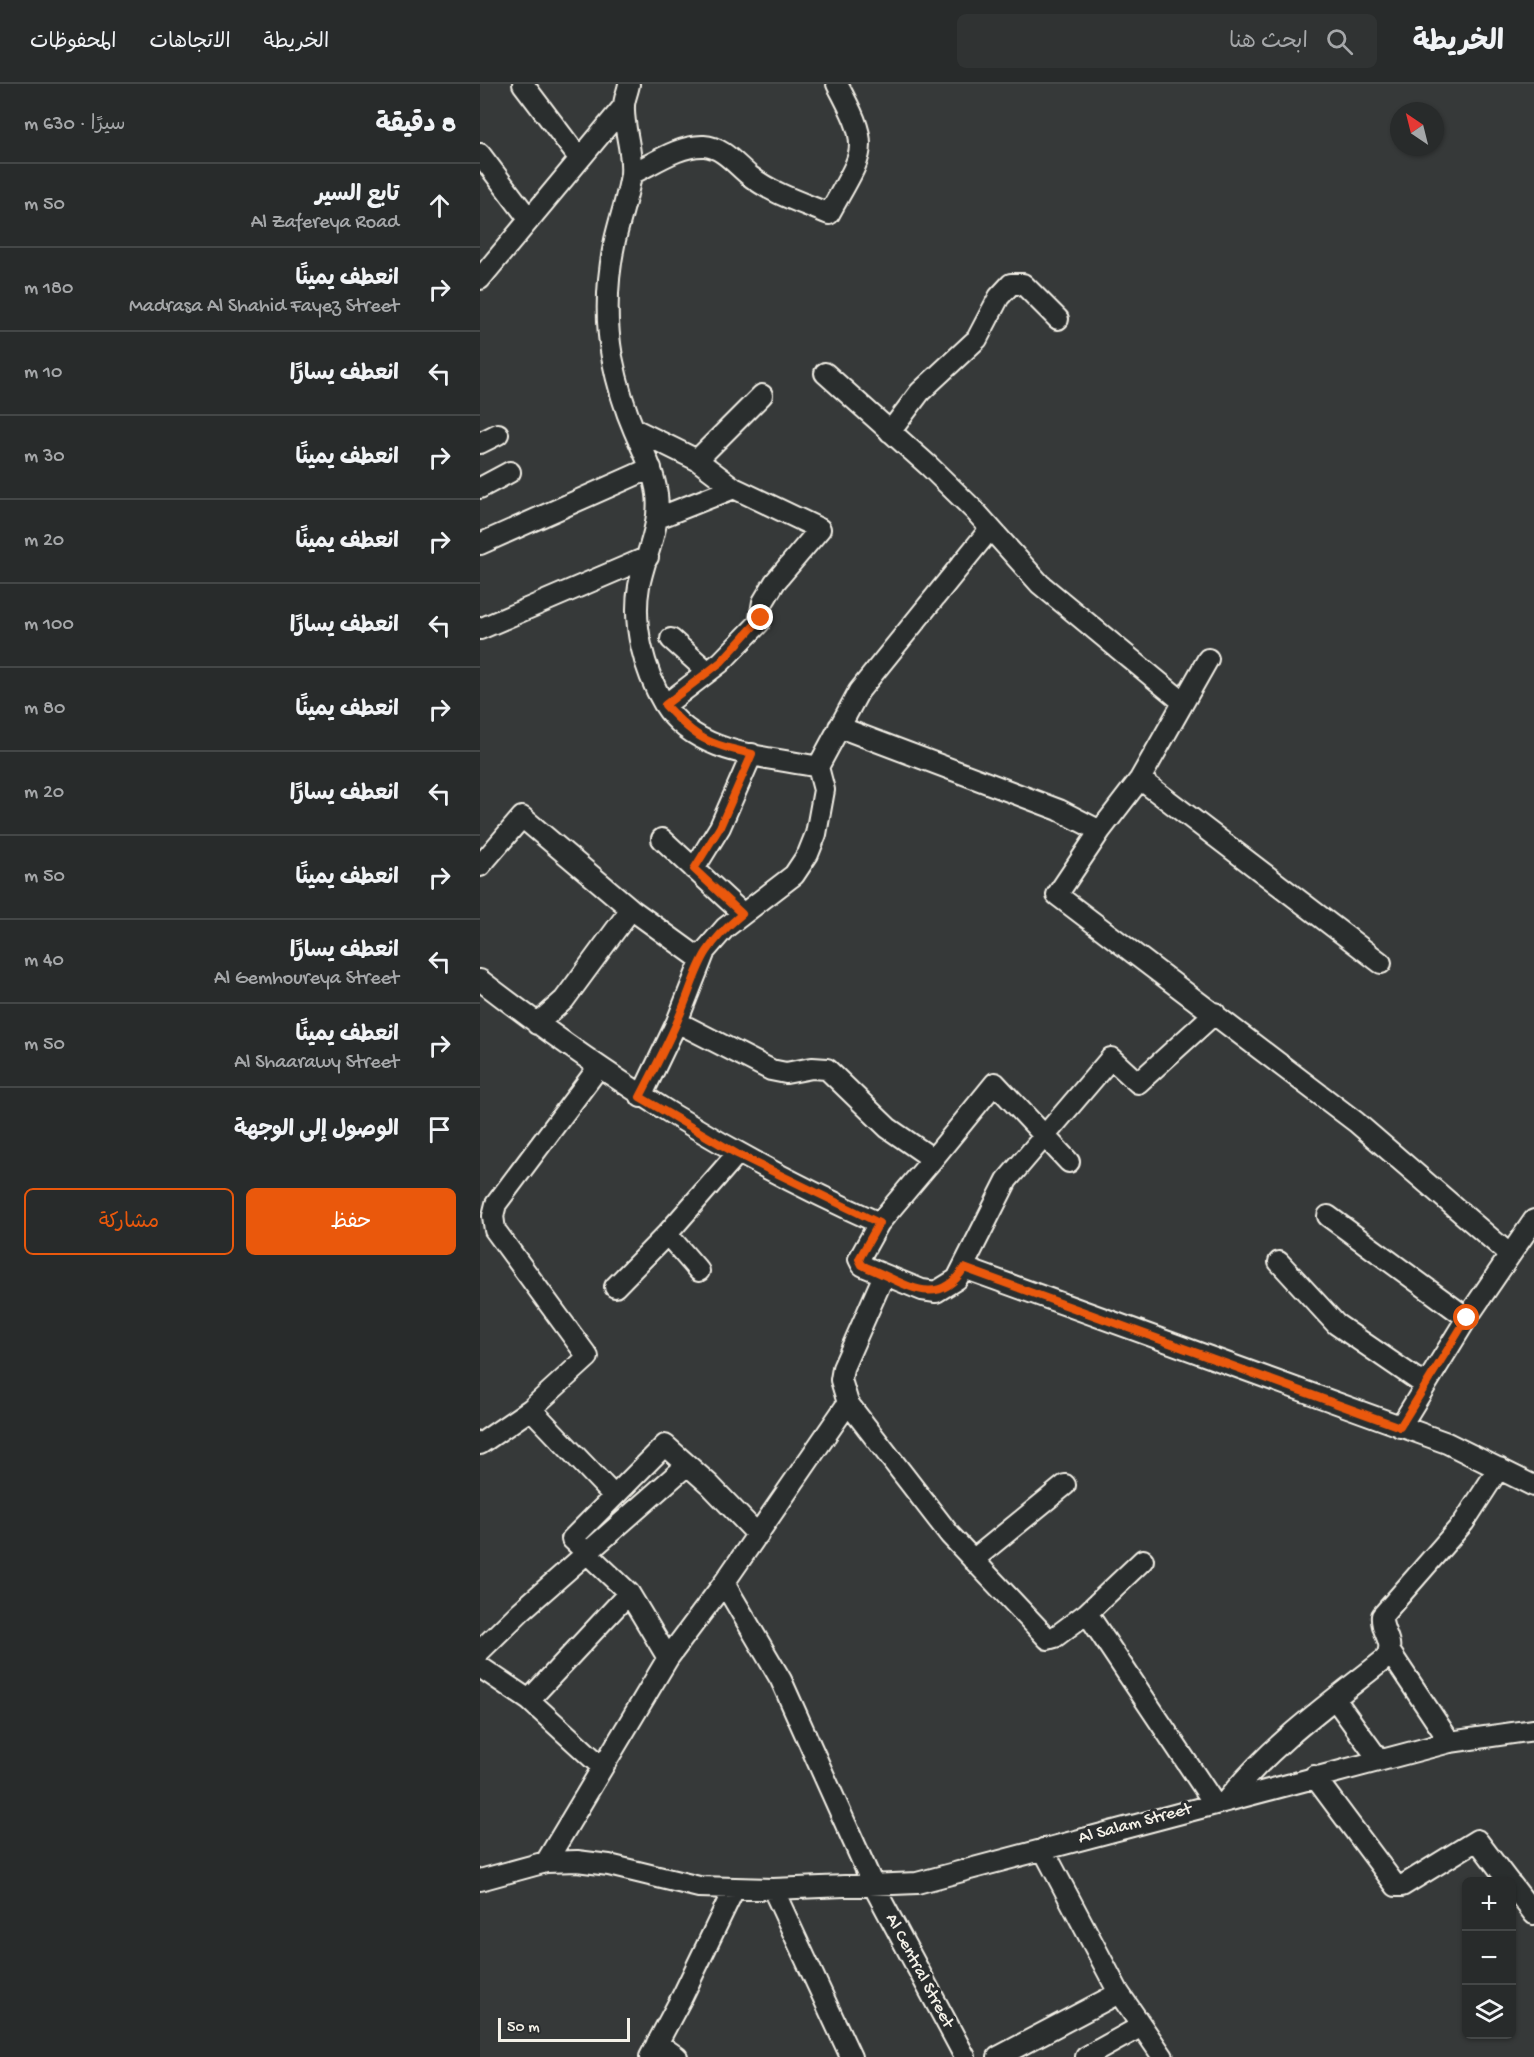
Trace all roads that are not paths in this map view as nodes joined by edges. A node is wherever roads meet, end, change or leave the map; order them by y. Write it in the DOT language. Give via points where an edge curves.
graph roads {
  1 [pos="523,84"];
  2 [pos="629,84"];
  3 [pos="837,84"];
  4 [pos="624,106"];
  5 [pos="480,154"];
  6 [pos="579,158"];
  7 [pos="631,174"];
  8 [pos="529,219"];
  9 [pos="480,279"];
  10 [pos="1058,319"];
  11 [pos="825,373"];
  12 [pos="762,395"];
  13 [pos="634,429"];
  14 [pos="890,432"];
  15 [pos="498,434"];
  16 [pos="480,443"];
  17 [pos="697,460"];
  18 [pos="651,468"];
  19 [pos="510,472"];
  20 [pos="480,488"];
  21 [pos="734,488"];
  22 [pos="658,518"];
  23 [pos="990,529"];
  24 [pos="480,544"];
  25 [pos="648,557"];
  26 [pos="480,629"];
  27 [pos="671,639"];
  28 [pos="1208,659"];
  29 [pos="708,672"];
  30 [pos="1183,702"];
  31 [pos="665,705"];
  32 [pos="840,727"];
  33 [pos="752,754"];
  34 [pos="818,767"];
  35 [pos="1140,779"];
  36 [pos="1100,831"];
  37 [pos="662,839"];
  38 [pos="480,866"];
  39 [pos="694,869"];
  40 [pos="631,909"];
  41 [pos="742,914"];
  42 [pos="700,959"];
  43 [pos="1381,963"];
  44 [pos="480,980"];
  45 [pos="1215,1013"];
  46 [pos="677,1022"];
  47 [pos="537,1024"];
  48 [pos="598,1068"];
  49 [pos="640,1097"];
  50 [pos="1045,1136"];
  51 [pos="737,1154"];
  52 [pos="933,1160"];
  53 [pos="1069,1162"];
  54 [pos="1328,1216"];
  55 [pos="1534,1220"];
  56 [pos="879,1223"];
  57 [pos="667,1234"];
  58 [pos="1509,1254"];
  59 [pos="1279,1262"];
  60 [pos="964,1268"];
  61 [pos="699,1271"];
  62 [pos="884,1275"];
  63 [pos="615,1287"];
  64 [pos="1467,1318"];
  65 [pos="1425,1384"];
  66 [pos="848,1403"];
  67 [pos="531,1409"];
  68 [pos="1400,1427"];
  69 [pos="480,1444"];
  70 [pos="686,1466"];
  71 [pos="1499,1468"];
  72 [pos="1065,1485"];
  73 [pos="1534,1486"];
  74 [pos="614,1495"];
  75 [pos="758,1535"];
  76 [pos="588,1553"];
  77 [pos="973,1560"];
  78 [pos="1143,1560"];
  79 [pos="724,1583"];
  80 [pos="629,1593"];
  81 [pos="1087,1613"];
  82 [pos="480,1651"];
  83 [pos="1390,1652"];
  84 [pos="668,1658"];
  85 [pos="480,1667"];
  86 [pos="1335,1699"];
  87 [pos="529,1700"];
  88 [pos="1534,1730"];
  89 [pos="1450,1742"];
  90 [pos="1379,1760"];
  91 [pos="602,1767"];
  92 [pos="1314,1776"];
  93 [pos="1221,1801"];
  94 [pos="1043,1849"];
  95 [pos="546,1862"];
  96 [pos="1505,1877"];
  97 [pos="480,1880"];
  98 [pos="873,1885"];
  99 [pos="734,1889"];
  100 [pos="772,1889"];
  101 [pos="1516,1891"];
  102 [pos="1534,1914"];
  103 [pos="1119,1994"];
  104 [pos="1140,2027"];
  105 [pos="654,2050"];
  106 [pos="677,2057"];
  107 [pos="851,2057"];
  108 [pos="965,2057"];
  109 [pos="998,2057"];
  110 [pos="1086,2057"];
  111 [pos="1163,2057"];
  1 -- 6 [label="street"];
  2 -- 4 [label="street"];
  3 -- 7 [label="street" via="857,121 862,143 830,214 769,187 711,147 684,149"];
  4 -- 6 [label="street"];
  4 -- 7 [label="street"];
  5 -- 8 [label="street"];
  6 -- 8 [label="street"];
  7 -- 13 [label="street" via="613,252 608,318 618,384"];
  8 -- 9 [label="street"];
  10 -- 14 [label="street" via="1023,285 1011,284 970,347 920,392"];
  11 -- 14 [label="street"];
  12 -- 17 [label="street"];
  13 -- 17 [label="street"];
  13 -- 18 [label="street"];
  14 -- 23 [label="street"];
  15 -- 16 [label="street"];
  17 -- 21 [label="street"];
  18 -- 22 [label="street"];
  18 -- 24 [label="street"];
  19 -- 20 [label="street"];
  21 -- 22 [label="street"];
  21 -- 29 [label="street" via="820,529 775,582 763,602 760,621"];
  22 -- 25 [label="street"];
  23 -- 30 [label="street" via="1040,584"];
  23 -- 32 [label="street" via="860,691"];
  25 -- 26 [label="street"];
  25 -- 31 [label="street" via="639,586 637,617 641,647"];
  27 -- 29 [label="street"];
  28 -- 30 [label="street"];
  29 -- 31 [label="street"];
  30 -- 35 [label="street"];
  31 -- 33 [label="street" via="685,727 711,744"];
  32 -- 34 [label="street"];
  32 -- 36 [label="street" via="1059,810"];
  33 -- 34 [label="street"];
  33 -- 39 [label="street" via="720,827"];
  34 -- 41 [label="street" via="824,790 808,854 794,875"];
  35 -- 36 [label="street"];
  35 -- 43 [label="street"];
  36 -- 45 [label="street" via="1057,895"];
  37 -- 39 [label="street"];
  38 -- 40 [label="street" via="522,817"];
  39 -- 41 [label="street"];
  40 -- 42 [label="street"];
  40 -- 47 [label="street" via="564,1000"];
  41 -- 42 [label="street"];
  42 -- 46 [label="street"];
  44 -- 47 [label="street"];
  45 -- 50 [label="street" via="1138,1083 1111,1058"];
  45 -- 58 [label="street" via="1356,1122"];
  46 -- 49 [label="street"];
  46 -- 52 [label="street" via="771,1070 786,1073 827,1069 882,1122"];
  47 -- 48 [label="street"];
  48 -- 49 [label="street"];
  48 -- 67 [label="street" via="494,1210 495,1230 588,1357"];
  49 -- 51 [label="street"];
  50 -- 52 [label="street" via="995,1083"];
  50 -- 53 [label="street"];
  50 -- 60 [label="street" via="1007,1180"];
  51 -- 56 [label="street"];
  51 -- 57 [label="street"];
  52 -- 56 [label="street"];
  54 -- 64 [label="street"];
  55 -- 58 [label="street"];
  56 -- 62 [label="street" via="859,1259 862,1265"];
  57 -- 61 [label="street"];
  57 -- 63 [label="street"];
  58 -- 64 [label="street"];
  59 -- 65 [label="street" via="1336,1324"];
  60 -- 62 [label="street" via="948,1287 936,1292"];
  60 -- 68 [label="street"];
  62 -- 66 [label="street" via="843,1368 841,1380"];
  64 -- 65 [label="street"];
  65 -- 68 [label="street"];
  66 -- 75 [label="street"];
  66 -- 77 [label="street"];
  67 -- 69 [label="street"];
  67 -- 74 [label="street"];
  68 -- 71 [label="street" via="1447,1443"];
  70 -- 74 [label="street" via="665,1445"];
  70 -- 75 [label="street"];
  70 -- 76 [label="street"];
  71 -- 73 [label="street"];
  71 -- 83 [label="street" via="1464,1522 1382,1616"];
  72 -- 77 [label="street"];
  74 -- 76 [label="street" via="572,1539"];
  75 -- 79 [label="street"];
  76 -- 80 [label="street"];
  76 -- 82 [label="street"];
  77 -- 81 [label="street" via="1048,1639"];
  78 -- 81 [label="street"];
  79 -- 84 [label="street"];
  79 -- 98 [label="street, Al Central Street" via="785,1689"];
  80 -- 84 [label="street"];
  80 -- 87 [label="street"];
  81 -- 93 [label="street"];
  83 -- 86 [label="street"];
  83 -- 89 [label="street"];
  84 -- 91 [label="street"];
  85 -- 87 [label="street"];
  86 -- 90 [label="street"];
  86 -- 93 [label="street" via="1281,1742"];
  87 -- 91 [label="street"];
  88 -- 89 [label="street, Al Salam Street"];
  89 -- 90 [label="street, Al Salam Street"];
  90 -- 92 [label="street, Al Salam Street"];
  91 -- 95 [label="street"];
  92 -- 93 [label="street, Al Salam Street"];
  92 -- 96 [label="street" via="1396,1886 1477,1840"];
  93 -- 94 [label="street, Al Salam Street"];
  94 -- 98 [label="street, Al Salam Street" via="917,1883"];
  94 -- 103 [label="street"];
  95 -- 97 [label="street, Al Salam Street"];
  95 -- 99 [label="street, Al Salam Street" via="578,1861 699,1887"];
  98 -- 100 [label="street, Al Salam Street"];
  98 -- 108 [label="street, Al Central Street"];
  99 -- 100 [label="street, Al Salam Street"];
  99 -- 105 [label="street"];
  100 -- 107 [label="street"];
  101 -- 102 [label="street"];
  103 -- 104 [label="street"];
  103 -- 109 [label="street"];
  104 -- 110 [label="street"];
  104 -- 111 [label="street"];
  105 -- 106 [label="street"];
}
